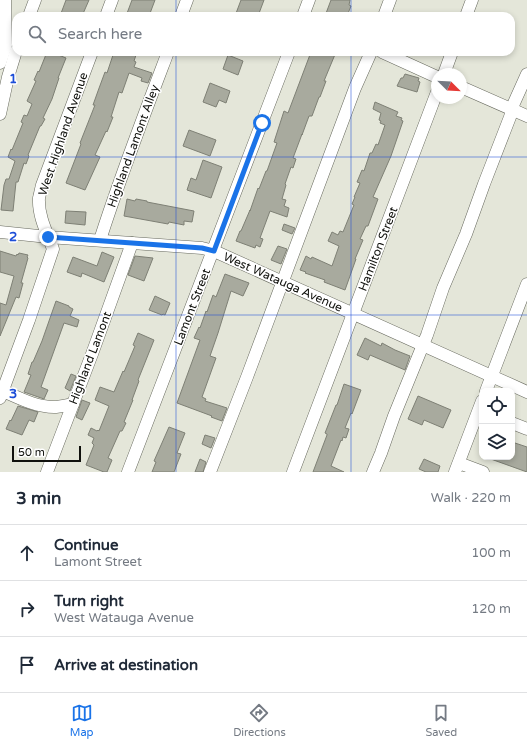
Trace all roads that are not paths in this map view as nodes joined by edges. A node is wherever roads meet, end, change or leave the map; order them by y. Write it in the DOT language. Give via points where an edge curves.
graph roads {
  1 [pos="5,0"];
  2 [pos="35,0"];
  3 [pos="112,0"];
  4 [pos="187,0"];
  5 [pos="309,0"];
  6 [pos="390,0"];
  7 [pos="472,0"];
  8 [pos="30,12"];
  9 [pos="108,12"];
  10 [pos="182,12"];
  11 [pos="304,12"];
  12 [pos="386,12"];
  13 [pos="468,12"];
  14 [pos="15,56"];
  15 [pos="90,56"];
  16 [pos="166,56"];
  17 [pos="287,56"];
  18 [pos="369,56"];
  19 [pos="391,56"];
  20 [pos="451,56"];
  21 [pos="0,63"];
  22 [pos="446,68"];
  23 [pos="431,73"];
  24 [pos="527,74"];
  25 [pos="467,90"];
  26 [pos="432,104"];
  27 [pos="512,110"];
  28 [pos="0,114"];
  29 [pos="527,116"];
  30 [pos="0,232"];
  31 [pos="48,237"];
  32 [pos="100,240"];
  33 [pos="132,243"];
  34 [pos="214,251"];
  35 [pos="283,282"];
  36 [pos="527,284"];
  37 [pos="353,314"];
  38 [pos="422,344"];
  39 [pos="491,376"];
  40 [pos="487,388"];
  41 [pos="527,392"];
  42 [pos="1,394"];
  43 [pos="73,404"];
  44 [pos="479,412"];
  45 [pos="514,424"];
  46 [pos="527,429"];
  47 [pos="457,467"];
  48 [pos="47,472"];
  49 [pos="128,472"];
  50 [pos="210,472"];
  51 [pos="293,472"];
  52 [pos="373,472"];
  53 [pos="483,472"];
  1 -- 21 [label="street" via="6,45"];
  2 -- 8 [label="street"];
  3 -- 9 [label="street"];
  4 -- 10 [label="street"];
  5 -- 11 [label="street"];
  6 -- 12 [label="street"];
  7 -- 13 [label="street"];
  14 -- 28 [label="street"];
  15 -- 31 [label="street, West Highland Avenue" via="39,197"];
  16 -- 32 [label="street, Highland Lamont Alley"];
  17 -- 34 [label="street, Lamont Street"];
  18 -- 35 [label="street"];
  19 -- 23 [label="street"];
  20 -- 22 [label="street"];
  24 -- 27 [label="street"];
  25 -- 27 [label="street"];
  26 -- 37 [label="street, Hamilton Street"];
  27 -- 29 [label="street"];
  27 -- 38 [label="street"];
  30 -- 31 [label="street, West Watauga Avenue"];
  31 -- 32 [label="street, West Watauga Avenue"];
  31 -- 42 [label="street, West Highland Avenue" via="53,249"];
  32 -- 33 [label="street, West Watauga Avenue"];
  33 -- 34 [label="street, West Watauga Avenue"];
  33 -- 43 [label="street, Highland Lamont"];
  34 -- 35 [label="street, West Watauga Avenue"];
  34 -- 49 [label="street, Lamont Street"];
  35 -- 37 [label="street, West Watauga Avenue"];
  35 -- 50 [label="street"];
  36 -- 39 [label="street"];
  37 -- 38 [label="street, West Watauga Avenue"];
  37 -- 51 [label="street, Hamilton Street"];
  38 -- 39 [label="street, West Watauga Avenue"];
  38 -- 52 [label="street"];
  39 -- 40 [label="street"];
  39 -- 41 [label="street, West Watauga Avenue"];
  42 -- 43 [label="street" via="40,406"];
  43 -- 48 [label="street, Highland Lamont"];
  44 -- 47 [label="street"];
  45 -- 46 [label="street"];
  47 -- 53 [label="street"];
}
